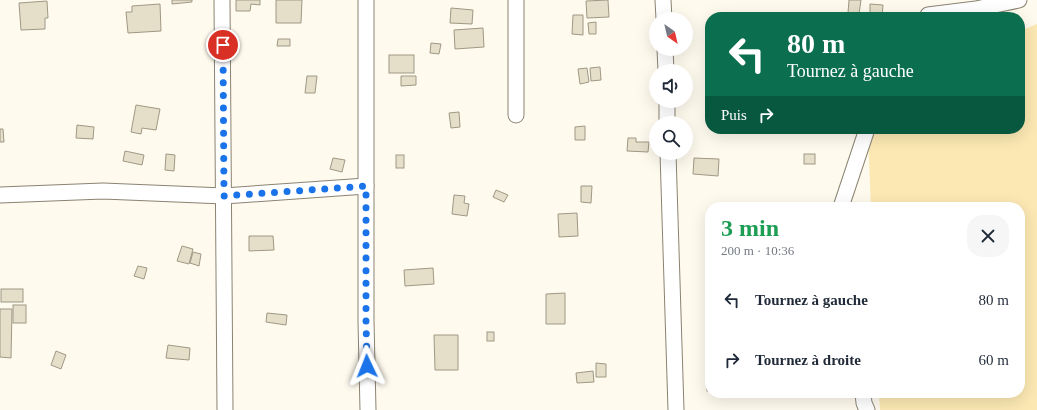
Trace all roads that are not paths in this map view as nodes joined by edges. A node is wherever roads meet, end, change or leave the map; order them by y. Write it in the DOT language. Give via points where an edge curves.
graph roads {
  1 [pos="222,0"];
  2 [pos="366,0"];
  3 [pos="516,0"];
  4 [pos="664,0"];
  5 [pos="1019,0"];
  6 [pos="929,11"];
  7 [pos="664,12"];
  8 [pos="516,116"];
  9 [pos="865,134"];
  10 [pos="668,160"];
  11 [pos="366,186"];
  12 [pos="0,195"];
  13 [pos="224,196"];
  14 [pos="843,202"];
  15 [pos="864,398"];
  16 [pos="225,410"];
  17 [pos="368,410"];
  18 [pos="676,410"];
  19 [pos="867,410"];
  1 -- 13 [label="street"];
  2 -- 11 [label="street"];
  3 -- 8 [label="street"];
  4 -- 7 [label="street"];
  5 -- 6 [label="street" via="976,9"];
  9 -- 14 [label="street"];
  10 -- 18 [label="street"];
  11 -- 13 [label="street"];
  11 -- 17 [label="street"];
  12 -- 13 [label="street" via="103,191"];
  13 -- 16 [label="street"];
  15 -- 19 [label="street"];
}
